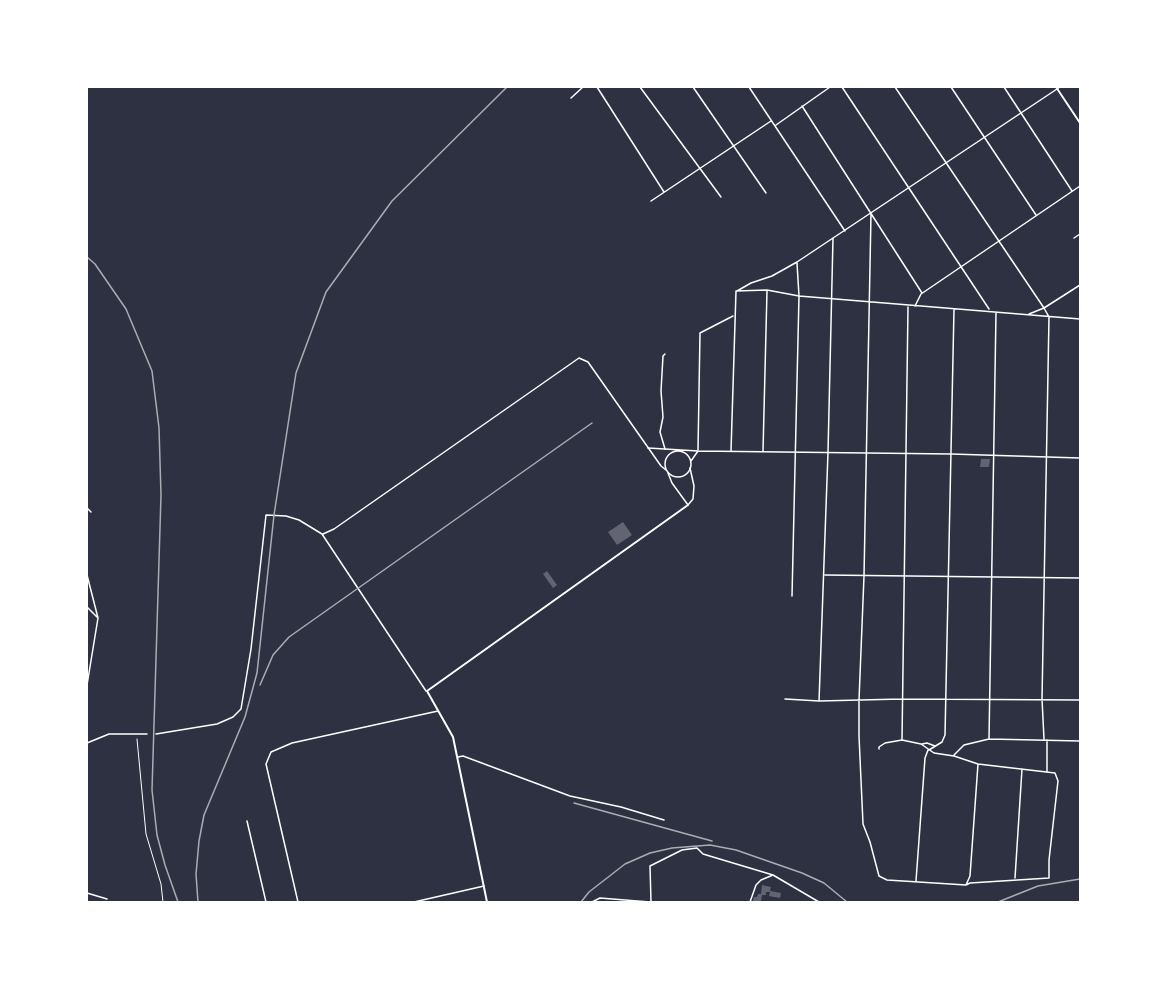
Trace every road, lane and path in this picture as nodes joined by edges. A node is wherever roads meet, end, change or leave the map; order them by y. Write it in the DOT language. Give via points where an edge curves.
graph roads {
  1 [pos="583,87"];
  2 [pos="597,87"];
  3 [pos="640,87"];
  4 [pos="693,87"];
  5 [pos="749,87"];
  6 [pos="819,87"];
  7 [pos="830,87"];
  8 [pos="842,87"];
  9 [pos="895,87"];
  10 [pos="951,87"];
  11 [pos="1004,87"];
  12 [pos="1058,88"];
  13 [pos="822,92"];
  14 [pos="571,98"];
  15 [pos="802,106"];
  16 [pos="1021,113"];
  17 [pos="771,120"];
  18 [pos="1080,123"];
  19 [pos="775,126"];
  20 [pos="985,137"];
  21 [pos="735,146"];
  22 [pos="946,163"];
  23 [pos="700,170"];
  24 [pos="1080,186"];
  25 [pos="908,188"];
  26 [pos="1072,191"];
  27 [pos="664,193"];
  28 [pos="766,193"];
  29 [pos="721,197"];
  30 [pos="651,201"];
  31 [pos="871,214"];
  32 [pos="1036,215"];
  33 [pos="845,231"];
  34 [pos="1080,234"];
  35 [pos="832,238"];
  36 [pos="1074,238"];
  37 [pos="998,240"];
  38 [pos="797,262"];
  39 [pos="959,266"];
  40 [pos="1080,285"];
  41 [pos="767,290"];
  42 [pos="735,293"];
  43 [pos="922,293"];
  44 [pos="799,296"];
  45 [pos="831,299"];
  46 [pos="870,302"];
  47 [pos="908,306"];
  48 [pos="915,307"];
  49 [pos="1044,308"];
  50 [pos="954,309"];
  51 [pos="990,311"];
  52 [pos="996,312"];
  53 [pos="1028,314"];
  54 [pos="734,315"];
  55 [pos="1049,317"];
  56 [pos="1080,319"];
  57 [pos="665,354"];
  58 [pos="648,448"];
  59 [pos="665,450"];
  60 [pos="677,450"];
  61 [pos="698,451"];
  62 [pos="731,451"];
  63 [pos="763,451"];
  64 [pos="795,452"];
  65 [pos="828,452"];
  66 [pos="867,453"];
  67 [pos="906,453"];
  68 [pos="951,454"];
  69 [pos="994,455"];
  70 [pos="1047,457"];
  71 [pos="1080,458"];
  72 [pos="691,462"];
  73 [pos="690,468"];
  74 [pos="667,471"];
  75 [pos="688,505"];
  76 [pos="87,508"];
  77 [pos="91,512"];
  78 [pos="322,534"];
  79 [pos="87,575"];
  80 [pos="824,575"];
  81 [pos="864,576"];
  82 [pos="904,576"];
  83 [pos="949,577"];
  84 [pos="992,577"];
  85 [pos="1045,578"];
  86 [pos="1080,578"];
  87 [pos="792,597"];
  88 [pos="87,607"];
  89 [pos="98,618"];
  90 [pos="87,685"];
  91 [pos="427,691"];
  92 [pos="785,699"];
  93 [pos="902,699"];
  94 [pos="945,699"];
  95 [pos="990,699"];
  96 [pos="1042,699"];
  97 [pos="859,700"];
  98 [pos="1080,700"];
  99 [pos="819,701"];
  100 [pos="439,711"];
  101 [pos="137,734"];
  102 [pos="147,734"];
  103 [pos="156,734"];
  104 [pos="989,739"];
  105 [pos="1046,739"];
  106 [pos="902,740"];
  107 [pos="1080,741"];
  108 [pos="87,743"];
  109 [pos="921,744"];
  110 [pos="935,746"];
  111 [pos="879,749"];
  112 [pos="928,750"];
  113 [pos="954,756"];
  114 [pos="457,757"];
  115 [pos="978,764"];
  116 [pos="1022,768"];
  117 [pos="1047,771"];
  118 [pos="664,820"];
  119 [pos="247,821"];
  120 [pos="773,875"];
  121 [pos="1015,880"];
  122 [pos="916,882"];
  123 [pos="966,885"];
  124 [pos="484,886"];
  125 [pos="87,893"];
  126 [pos="107,899"];
  127 [pos="811,900"];
  128 [pos="420,901"];
  129 [pos="594,901"];
  130 [pos="631,901"];
  131 [pos="163,902"];
  132 [pos="266,902"];
  133 [pos="298,902"];
  134 [pos="414,902"];
  135 [pos="488,902"];
  136 [pos="651,902"];
  137 [pos="750,902"];
  138 [pos="819,902"];
  1 -- 14 [label="street"];
  2 -- 27 [label="street"];
  3 -- 23 [label="street"];
  4 -- 21 [label="street"];
  5 -- 17 [label="street"];
  6 -- 13 [label="street"];
  7 -- 13 [label="street"];
  8 -- 25 [label="street"];
  9 -- 22 [label="street"];
  10 -- 20 [label="street"];
  11 -- 16 [label="street"];
  12 -- 16 [label="street"];
  12 -- 18 [label="main road"];
  13 -- 15 [label="street"];
  15 -- 19 [label="street"];
  15 -- 31 [label="street"];
  16 -- 20 [label="street"];
  16 -- 26 [label="street"];
  17 -- 19 [label="street"];
  17 -- 21 [label="street"];
  19 -- 33 [label="street"];
  20 -- 22 [label="street"];
  20 -- 32 [label="street"];
  21 -- 23 [label="street"];
  21 -- 28 [label="street"];
  22 -- 25 [label="street"];
  22 -- 37 [label="street"];
  23 -- 27 [label="street"];
  23 -- 29 [label="street"];
  24 -- 26 [label="street"];
  25 -- 31 [label="street"];
  25 -- 39 [label="street"];
  26 -- 32 [label="street"];
  27 -- 30 [label="street"];
  31 -- 33 [label="street"];
  31 -- 43 [label="street"];
  31 -- 46 [label="street"];
  32 -- 37 [label="street"];
  33 -- 35 [label="street"];
  34 -- 36 [label="street"];
  35 -- 38 [label="street"];
  35 -- 45 [label="street"];
  37 -- 39 [label="street"];
  37 -- 49 [label="street"];
  38 -- 42 [label="street"];
  38 -- 44 [label="street"];
  39 -- 43 [label="street"];
  39 -- 51 [label="street"];
  40 -- 49 [label="street"];
  41 -- 42 [label="street"];
  41 -- 44 [label="street"];
  41 -- 63 [label="street"];
  42 -- 54 [label="street"];
  43 -- 48 [label="street"];
  44 -- 45 [label="street"];
  44 -- 64 [label="street"];
  45 -- 46 [label="street"];
  45 -- 65 [label="street"];
  46 -- 47 [label="street"];
  46 -- 66 [label="street"];
  47 -- 48 [label="street"];
  47 -- 67 [label="street"];
  48 -- 50 [label="street"];
  49 -- 53 [label="street"];
  49 -- 55 [label="street"];
  50 -- 51 [label="street"];
  50 -- 68 [label="street"];
  51 -- 52 [label="street"];
  52 -- 53 [label="street"];
  52 -- 69 [label="street"];
  53 -- 55 [label="street"];
  54 -- 61 [label="street" via="700,333"];
  54 -- 62 [label="street"];
  55 -- 56 [label="street"];
  55 -- 70 [label="street"];
  57 -- 59 [label="street" via="660,432"];
  58 -- 59 [label="street"];
  58 -- 74 [label="street"];
  58 -- 78 [label="street" via="588,362 576,359"];
  59 -- 60 [label="street"];
  60 -- 61 [label="street"];
  60 -- 72 [label="street" via="686,453"];
  60 -- 74 [label="street" via="666,457"];
  61 -- 62 [label="street"];
  61 -- 72 [label="street"];
  62 -- 63 [label="street"];
  63 -- 64 [label="street"];
  64 -- 65 [label="street"];
  64 -- 87 [label="street"];
  65 -- 66 [label="street"];
  65 -- 80 [label="street"];
  66 -- 67 [label="street"];
  66 -- 81 [label="street"];
  67 -- 68 [label="street"];
  67 -- 82 [label="street"];
  68 -- 69 [label="street"];
  68 -- 83 [label="street"];
  69 -- 70 [label="street"];
  69 -- 84 [label="street"];
  70 -- 71 [label="street"];
  70 -- 85 [label="street"];
  72 -- 73 [label="street"];
  73 -- 74 [label="street" via="680,477"];
  73 -- 75 [label="street" via="694,486"];
  74 -- 75 [label="street"];
  75 -- 91 [label="main road"];
  76 -- 77 [label="street"];
  78 -- 91 [label="street"];
  78 -- 103 [label="street" via="299,520 266,515 241,710 217,724"];
  79 -- 89 [label="street"];
  80 -- 81 [label="street"];
  80 -- 99 [label="street"];
  81 -- 82 [label="street"];
  81 -- 97 [label="street"];
  82 -- 83 [label="street"];
  82 -- 93 [label="street"];
  83 -- 84 [label="street"];
  83 -- 94 [label="street"];
  84 -- 85 [label="street"];
  84 -- 95 [label="street"];
  85 -- 86 [label="street"];
  85 -- 96 [label="street"];
  88 -- 89 [label="street"];
  89 -- 90 [label="street"];
  91 -- 100 [label="main road"];
  92 -- 99 [label="street"];
  93 -- 94 [label="street"];
  93 -- 97 [label="street"];
  93 -- 106 [label="street"];
  94 -- 95 [label="street"];
  94 -- 110 [label="street" via="945,735"];
  95 -- 96 [label="street"];
  95 -- 104 [label="street"];
  96 -- 98 [label="street"];
  96 -- 105 [label="street"];
  97 -- 99 [label="street"];
  97 -- 122 [label="street" via="864,824 877,871 882,878"];
  100 -- 114 [label="main road" via="451,732"];
  100 -- 133 [label="street" via="292,743 271,752 266,764"];
  101 -- 102 [label="street"];
  101 -- 108 [label="street" via="109,734"];
  101 -- 131 [label="path" via="146,834"];
  104 -- 105 [label="street"];
  104 -- 113 [label="street" via="964,745"];
  105 -- 107 [label="street"];
  105 -- 117 [label="street"];
  106 -- 109 [label="street"];
  106 -- 111 [label="street" via="885,743"];
  109 -- 110 [label="street"];
  109 -- 112 [label="street"];
  110 -- 112 [label="street"];
  112 -- 113 [label="street"];
  112 -- 122 [label="street"];
  113 -- 115 [label="street"];
  114 -- 118 [label="street" via="570,796"];
  114 -- 124 [label="main road"];
  115 -- 116 [label="street"];
  115 -- 123 [label="street" via="970,876"];
  116 -- 117 [label="street"];
  116 -- 121 [label="street"];
  117 -- 121 [label="street" via="1056,774 1058,781 1049,878"];
  119 -- 132 [label="street"];
  120 -- 127 [label="street"];
  120 -- 136 [label="street" via="703,854 697,848 682,850 650,866"];
  120 -- 137 [label="street" via="756,885"];
  121 -- 123 [label="street"];
  122 -- 123 [label="street"];
  124 -- 128 [label="street"];
  124 -- 135 [label="main road"];
  125 -- 126 [label="street"];
  127 -- 138 [label="street"];
  128 -- 134 [label="street"];
  129 -- 130 [label="street"];
  130 -- 136 [label="street"];
}
